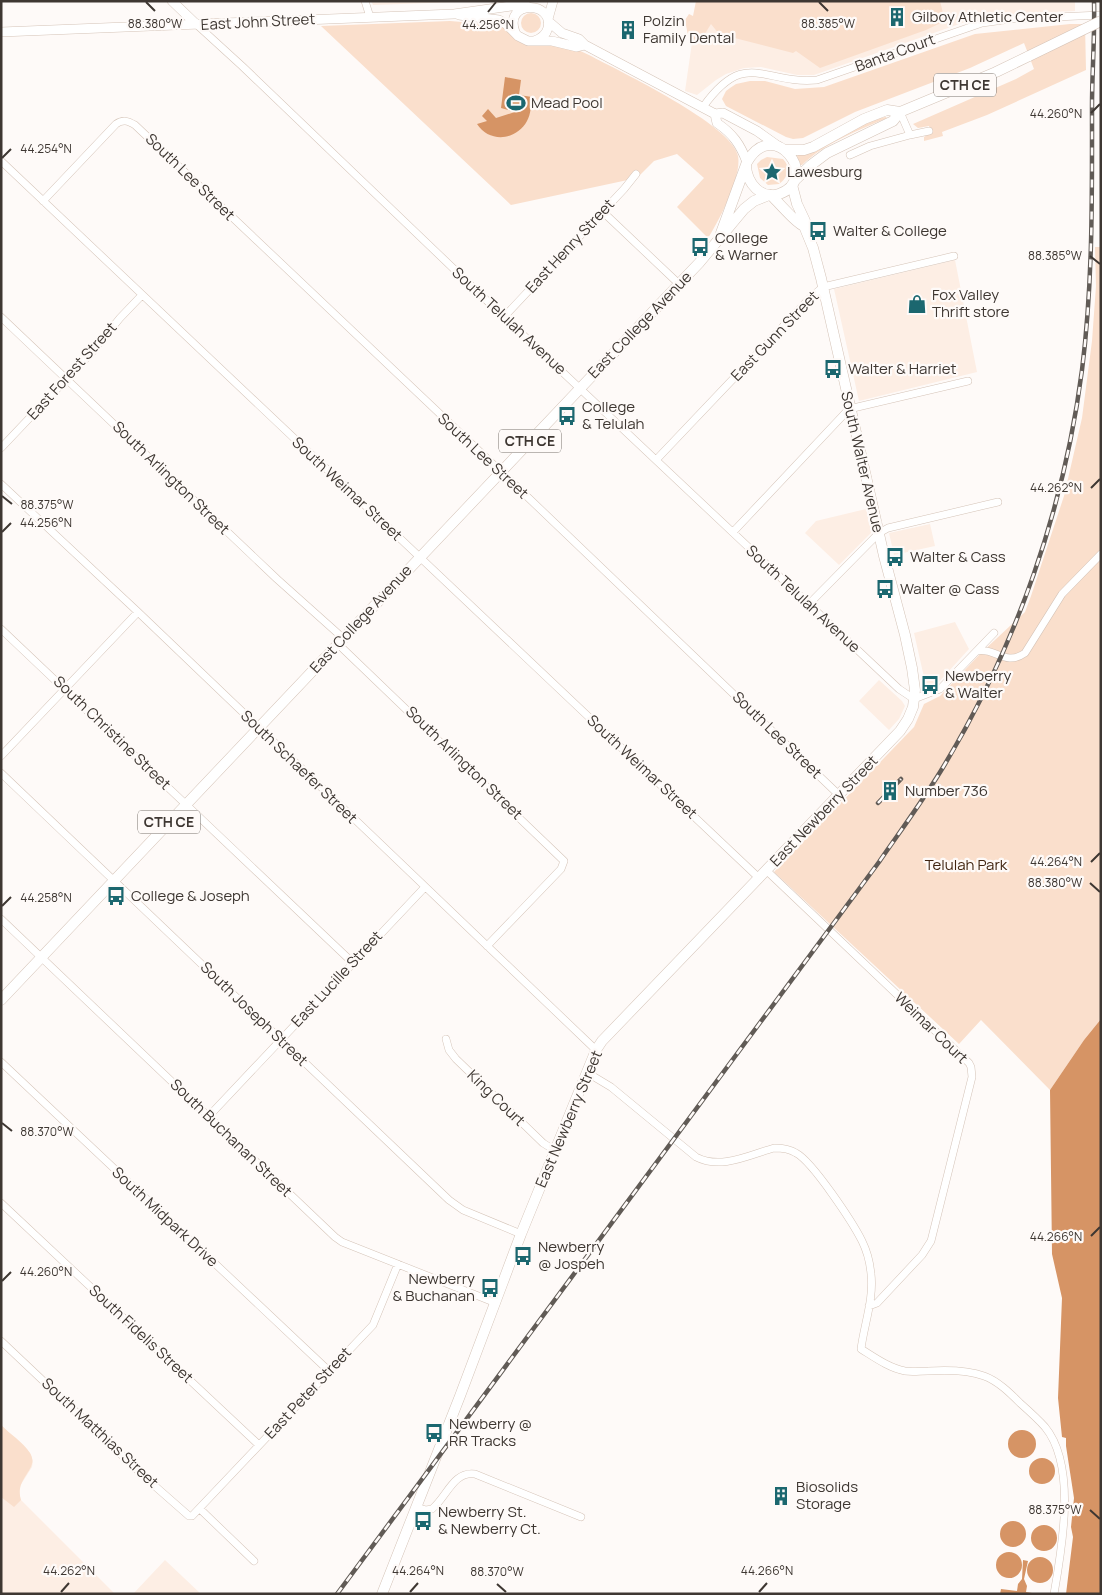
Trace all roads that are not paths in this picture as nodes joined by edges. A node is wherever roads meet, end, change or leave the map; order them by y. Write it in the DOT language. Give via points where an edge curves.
graph roads {
  1 [pos="172,1"];
  2 [pos="365,1"];
  3 [pos="553,1"];
  4 [pos="534,4"];
  5 [pos="454,14"];
  6 [pos="1101,15"];
  7 [pos="370,17"];
  8 [pos="548,20"];
  9 [pos="1101,21"];
  10 [pos="196,24"];
  11 [pos="1,32"];
  12 [pos="515,32"];
  13 [pos="534,41"];
  14 [pos="585,45"];
  15 [pos="703,107"];
  16 [pos="900,112"];
  17 [pos="715,114"];
  18 [pos="929,131"];
  19 [pos="910,135"];
  20 [pos="782,148"];
  21 [pos="850,155"];
  22 [pos="1,161"];
  23 [pos="747,164"];
  24 [pos="636,174"];
  25 [pos="793,183"];
  26 [pos="770,195"];
  27 [pos="43,201"];
  28 [pos="603,212"];
  29 [pos="804,226"];
  30 [pos="720,236"];
  31 [pos="954,256"];
  32 [pos="679,284"];
  33 [pos="823,287"];
  34 [pos="142,295"];
  35 [pos="1,317"];
  36 [pos="504,317"];
  37 [pos="67,379"];
  38 [pos="968,381"];
  39 [pos="580,388"];
  40 [pos="850,409"];
  41 [pos="1,448"];
  42 [pos="656,460"];
  43 [pos="500,472"];
  44 [pos="1,484"];
  45 [pos="998,502"];
  46 [pos="733,532"];
  47 [pos="879,534"];
  48 [pos="1101,554"];
  49 [pos="420,558"];
  50 [pos="809,604"];
  51 [pos="138,612"];
  52 [pos="1,628"];
  53 [pos="994,633"];
  54 [pos="340,641"];
  55 [pos="975,652"];
  56 [pos="64,688"];
  57 [pos="914,699"];
  58 [pos="258,728"];
  59 [pos="1,756"];
  60 [pos="1,772"];
  61 [pos="839,795"];
  62 [pos="186,804"];
  63 [pos="763,875"];
  64 [pos="115,881"];
  65 [pos="425,887"];
  66 [pos="1,919"];
  67 [pos="487,946"];
  68 [pos="42,957"];
  69 [pos="352,962"];
  70 [pos="1,1000"];
  71 [pos="446,1039"];
  72 [pos="280,1040"];
  73 [pos="596,1050"];
  74 [pos="1,1062"];
  75 [pos="586,1072"];
  76 [pos="209,1116"];
  77 [pos="554,1150"];
  78 [pos="1,1203"];
  79 [pos="521,1234"];
  80 [pos="398,1264"];
  81 [pos="496,1304"];
  82 [pos="870,1306"];
  83 [pos="1,1341"];
  84 [pos="329,1371"];
  85 [pos="259,1445"];
  86 [pos="416,1507"];
  87 [pos="200,1509"];
  88 [pos="581,1517"];
  89 [pos="254,1560"];
  90 [pos="382,1594"];
  91 [pos="1054,1594"];
  1 -- 10 [label="street, South Telulah Avenue"];
  2 -- 7 [label="street"];
  3 -- 8 [label="street"];
  4 -- 5 [label="street, East John Street"];
  4 -- 8 [label="street"];
  4 -- 12 [label="street" via="514,16"];
  5 -- 7 [label="street, East John Street"];
  5 -- 12 [label="street, East John Street" via="497,19"];
  6 -- 15 [label="street, Banta Court" via="1011,18 982,23 817,80 801,81 765,73 744,74 723,83"];
  7 -- 10 [label="street, East John Street"];
  8 -- 13 [label="street" via="546,32"];
  8 -- 14 [label="street" via="562,33 580,39"];
  9 -- 16 [label="main road, CTH CE, bridge" via="996,72"];
  10 -- 11 [label="street, East John Street"];
  10 -- 36 [label="street, South Telulah Avenue"];
  12 -- 13 [label="street" via="523,40"];
  13 -- 14 [label="street" via="577,47"];
  14 -- 15 [label="street"];
  15 -- 17 [label="street"];
  16 -- 19 [label="street"];
  16 -- 20 [label="main road, CTH CE" via="887,110 864,119 812,148"];
  16 -- 25 [label="main road, CTH CE" via="893,121 827,153"];
  17 -- 20 [label="street" via="723,113"];
  17 -- 23 [label="street" via="717,123 740,144"];
  18 -- 19 [label="street"];
  19 -- 21 [label="street" via="878,143"];
  20 -- 23 [label="main road" via="771,145 761,148 751,155"];
  20 -- 25 [label="main road" via="794,162"];
  22 -- 27 [label="street, South Weimar Street"];
  23 -- 26 [label="main road" via="751,184 758,191"];
  23 -- 30 [label="main road, East College Avenue / CTH CE"];
  24 -- 28 [label="street, East Henry Street"];
  25 -- 26 [label="main road" via="784,192"];
  25 -- 29 [label="main road, South Walter Avenue"];
  26 -- 29 [label="main road, South Walter Avenue" via="799,225"];
  26 -- 30 [label="main road, East College Avenue / CTH CE" via="749,204"];
  27 -- 34 [label="street, South Weimar Street"];
  27 -- 43 [label="street, South Lee Street" via="116,124 125,121 135,126"];
  28 -- 32 [label="street"];
  28 -- 36 [label="street, East Henry Street"];
  29 -- 33 [label="main road, South Walter Avenue"];
  30 -- 32 [label="main road, East College Avenue / CTH CE"];
  31 -- 33 [label="street, East Gunn Street"];
  32 -- 39 [label="main road, East College Avenue / CTH CE"];
  33 -- 40 [label="main road, South Walter Avenue"];
  33 -- 42 [label="street, East Gunn Street"];
  34 -- 37 [label="street, East Forest Street"];
  34 -- 49 [label="street, South Weimar Street"];
  35 -- 37 [label="street, South Arlington Street"];
  36 -- 39 [label="street, South Telulah Avenue"];
  37 -- 41 [label="street, East Forest Street"];
  37 -- 54 [label="street, South Arlington Street"];
  38 -- 40 [label="street"];
  39 -- 42 [label="street, South Telulah Avenue"];
  39 -- 43 [label="main road, East College Avenue / CTH CE"];
  40 -- 46 [label="street"];
  40 -- 47 [label="main road, South Walter Avenue"];
  42 -- 46 [label="street, South Telulah Avenue"];
  43 -- 49 [label="main road, East College Avenue / CTH CE"];
  43 -- 61 [label="street, South Lee Street"];
  44 -- 51 [label="street, South Schaefer Street"];
  45 -- 47 [label="street" via="888,528"];
  46 -- 50 [label="street, South Telulah Avenue"];
  47 -- 50 [label="street"];
  47 -- 57 [label="main road, South Walter Avenue" via="907,643"];
  48 -- 55 [label="street" via="1062,594 1026,653 1006,658 988,650"];
  49 -- 54 [label="main road, East College Avenue / CTH CE"];
  49 -- 63 [label="street, South Weimar Street"];
  50 -- 57 [label="street, South Telulah Avenue" via="890,681"];
  51 -- 56 [label="street"];
  51 -- 58 [label="street, South Schaefer Street"];
  52 -- 56 [label="street, South Christine Street"];
  53 -- 55 [label="street"];
  54 -- 58 [label="main road, East College Avenue / CTH CE"];
  54 -- 67 [label="street, South Arlington Street" via="564,861 561,869"];
  55 -- 57 [label="street" via="940,689"];
  56 -- 59 [label="street"];
  56 -- 62 [label="street, South Christine Street"];
  57 -- 61 [label="main road, East Newberry Street" via="908,719 900,731"];
  58 -- 62 [label="main road, East College Avenue / CTH CE"];
  58 -- 65 [label="street, South Schaefer Street"];
  60 -- 64 [label="street, South Joseph Street"];
  61 -- 63 [label="main road, East Newberry Street"];
  62 -- 64 [label="main road, East College Avenue / CTH CE"];
  62 -- 69 [label="street, South Christine Street"];
  63 -- 73 [label="main road, East Newberry Street"];
  63 -- 82 [label="street, Weimar Court" via="971,1067 972,1077 931,1241 898,1281"];
  64 -- 68 [label="main road, East College Avenue / CTH CE"];
  64 -- 72 [label="street, South Joseph Street"];
  65 -- 67 [label="street, South Schaefer Street"];
  65 -- 69 [label="street, East Lucille Street"];
  66 -- 68 [label="street, South Buchanan Street"];
  67 -- 73 [label="street, South Schaefer Street"];
  68 -- 70 [label="main road, East College Avenue / CTH CE"];
  68 -- 76 [label="street, South Buchanan Street"];
  69 -- 72 [label="street, East Lucille Street"];
  71 -- 77 [label="street, King Court" via="456,1059"];
  72 -- 76 [label="street, East Lucille Street"];
  72 -- 79 [label="street, South Joseph Street" via="456,1207"];
  73 -- 75 [label="main road, East Newberry Street"];
  74 -- 84 [label="street, South Midpark Drive"];
  75 -- 77 [label="main road, East Newberry Street"];
  75 -- 82 [label="street" via="705,1162 726,1162 774,1148 791,1151 805,1160 863,1242 871,1275"];
  76 -- 80 [label="street, South Buchanan Street" via="335,1237"];
  77 -- 79 [label="main road, East Newberry Street"];
  78 -- 85 [label="street, South Fidelis Street"];
  79 -- 81 [label="main road, East Newberry Street"];
  80 -- 81 [label="street, South Buchanan Street"];
  80 -- 84 [label="street, East Peter Street" via="373,1325"];
  81 -- 86 [label="main road, East Newberry Street"];
  82 -- 91 [label="street" via="861,1350 906,1371 938,1370 984,1376 1006,1390 1046,1428 1060,1463 1065,1508"];
  83 -- 87 [label="street, South Matthias Street" via="189,1516"];
  84 -- 85 [label="street, East Peter Street"];
  85 -- 87 [label="street, East Peter Street"];
  86 -- 88 [label="street" via="432,1509 455,1481 467,1473"];
  86 -- 90 [label="main road, East Newberry Street"];
  87 -- 89 [label="street"];
}
